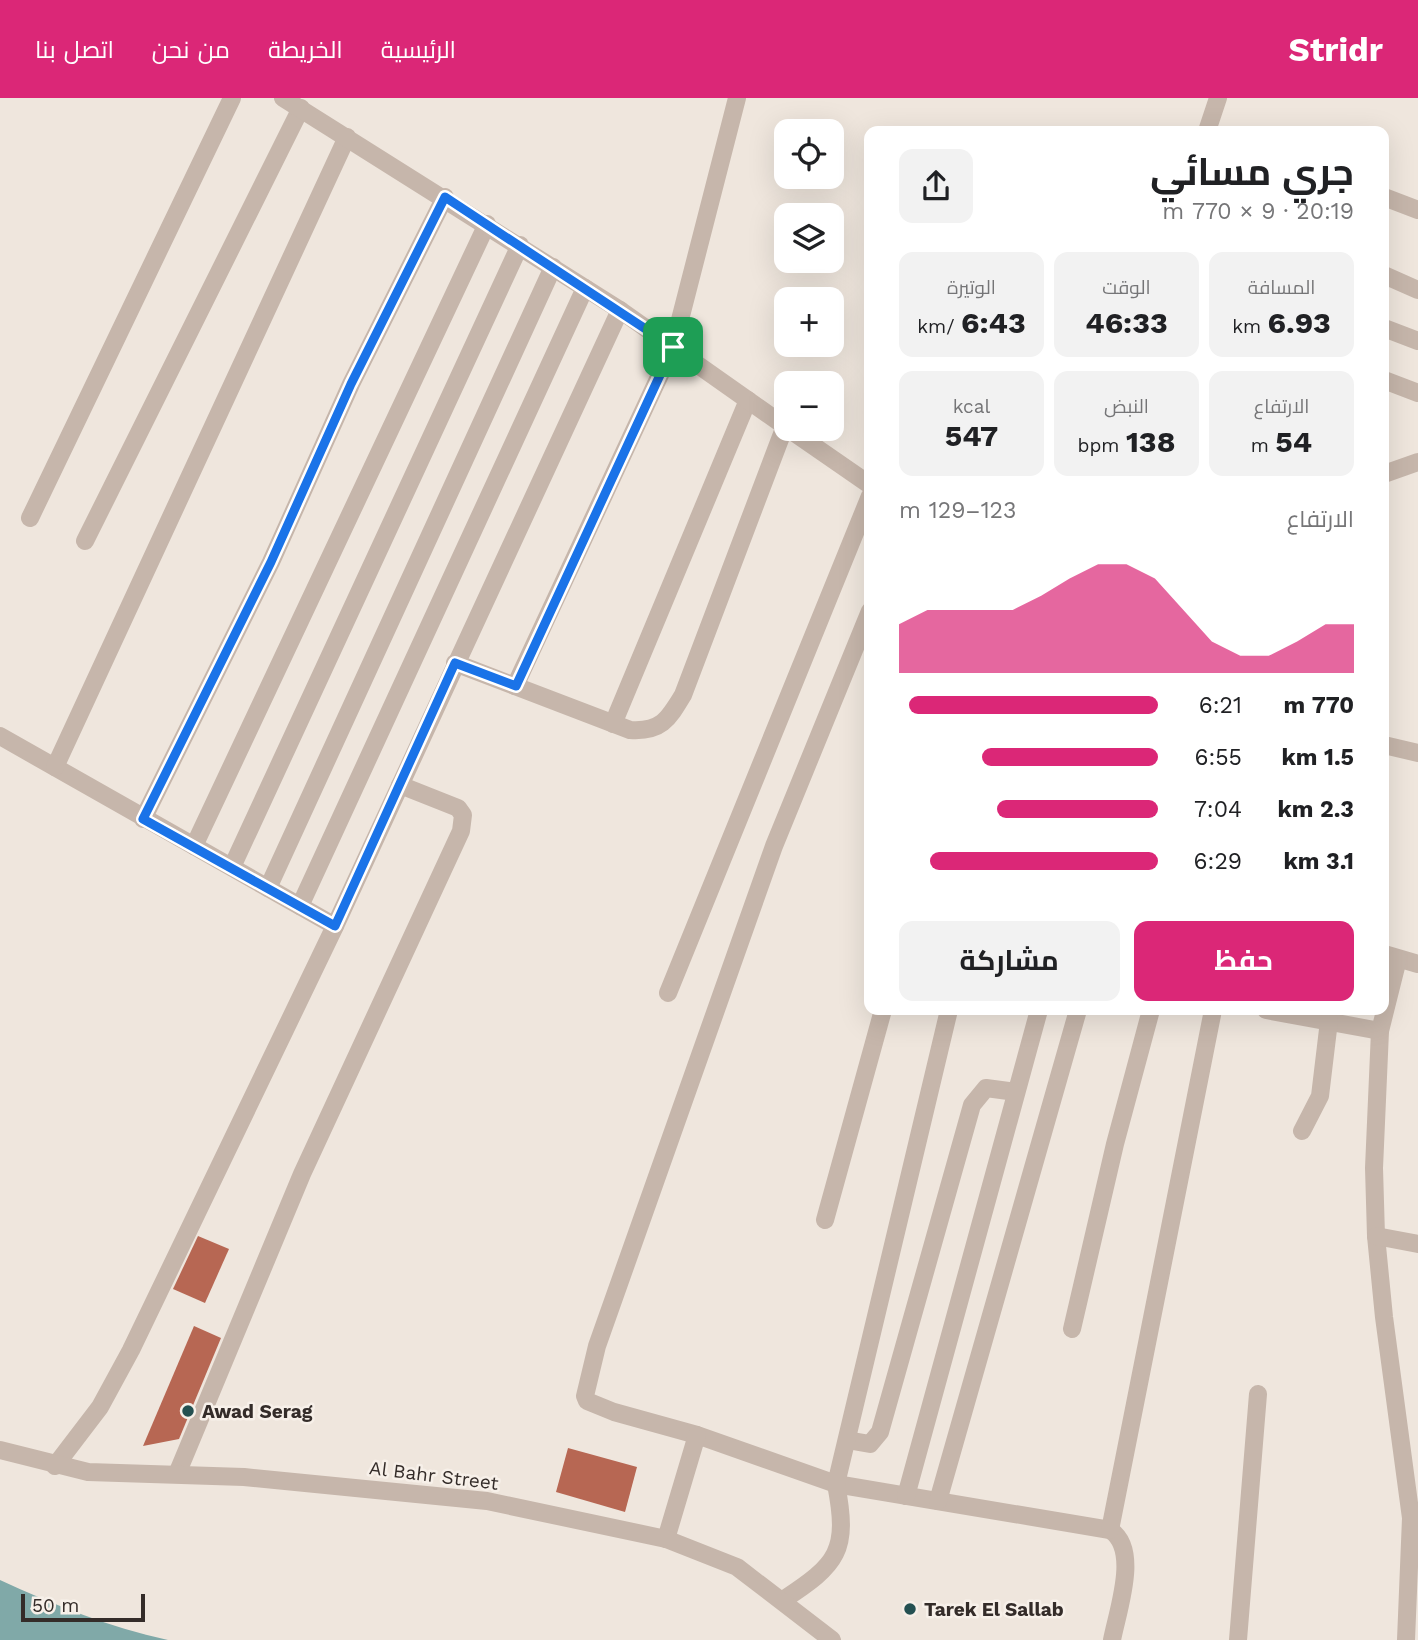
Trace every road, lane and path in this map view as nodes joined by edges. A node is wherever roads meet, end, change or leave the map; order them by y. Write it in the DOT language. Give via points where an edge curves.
graph roads {
  1 [pos="232,98"];
  2 [pos="283,98"];
  3 [pos="737,98"];
  4 [pos="1218,98"];
  5 [pos="301,108"];
  6 [pos="1211,126"];
  7 [pos="347,137"];
  8 [pos="445,197"];
  9 [pos="1389,199"];
  10 [pos="1418,210"];
  11 [pos="486,224"];
  12 [pos="520,246"];
  13 [pos="553,267"];
  14 [pos="1389,277"];
  15 [pos="585,288"];
  16 [pos="1418,290"];
  17 [pos="620,310"];
  18 [pos="1389,330"];
  19 [pos="1418,341"];
  20 [pos="673,347"];
  21 [pos="1389,382"];
  22 [pos="1418,393"];
  23 [pos="748,400"];
  24 [pos="774,418"];
  25 [pos="781,441"];
  26 [pos="806,441"];
  27 [pos="1418,462"];
  28 [pos="1389,468"];
  29 [pos="864,481"];
  30 [pos="864,511"];
  31 [pos="30,518"];
  32 [pos="85,541"];
  33 [pos="864,626"];
  34 [pos="455,663"];
  35 [pos="516,686"];
  36 [pos="613,724"];
  37 [pos="0,736"];
  38 [pos="1389,746"];
  39 [pos="1418,753"];
  40 [pos="55,768"];
  41 [pos="400,785"];
  42 [pos="143,819"];
  43 [pos="194,846"];
  44 [pos="232,867"];
  45 [pos="268,888"];
  46 [pos="300,906"];
  47 [pos="335,926"];
  48 [pos="1391,956"];
  49 [pos="1418,964"];
  50 [pos="668,993"];
  51 [pos="882,1015"];
  52 [pos="948,1015"];
  53 [pos="1038,1015"];
  54 [pos="1077,1015"];
  55 [pos="1151,1015"];
  56 [pos="1212,1015"];
  57 [pos="1295,1015"];
  58 [pos="1382,1015"];
  59 [pos="1329,1021"];
  60 [pos="1380,1031"];
  61 [pos="1016,1092"];
  62 [pos="1302,1131"];
  63 [pos="825,1220"];
  64 [pos="1376,1236"];
  65 [pos="1418,1244"];
  66 [pos="1072,1329"];
  67 [pos="1258,1394"];
  68 [pos="697,1435"];
  69 [pos="846,1440"];
  70 [pos="0,1450"];
  71 [pos="55,1466"];
  72 [pos="177,1474"];
  73 [pos="836,1484"];
  74 [pos="906,1496"];
  75 [pos="938,1501"];
  76 [pos="1414,1518"];
  77 [pos="1111,1530"];
  78 [pos="666,1539"];
  79 [pos="783,1600"];
  80 [pos="832,1640"];
  81 [pos="1112,1640"];
  82 [pos="1238,1640"];
  83 [pos="1406,1640"];
  1 -- 31 [label="street"];
  2 -- 5 [label="street"];
  3 -- 20 [label="street"];
  4 -- 6 [label="street"];
  5 -- 7 [label="street"];
  5 -- 32 [label="street"];
  7 -- 8 [label="street"];
  7 -- 40 [label="street"];
  8 -- 11 [label="street"];
  8 -- 42 [label="street"];
  9 -- 10 [label="street"];
  11 -- 12 [label="street"];
  11 -- 43 [label="street"];
  12 -- 13 [label="street"];
  12 -- 44 [label="street"];
  13 -- 15 [label="street"];
  13 -- 45 [label="street"];
  14 -- 16 [label="street"];
  15 -- 17 [label="street"];
  15 -- 46 [label="street"];
  17 -- 20 [label="street"];
  17 -- 34 [label="street"];
  18 -- 19 [label="street"];
  20 -- 23 [label="street"];
  20 -- 35 [label="street"];
  21 -- 22 [label="street"];
  23 -- 24 [label="street"];
  23 -- 36 [label="street"];
  25 -- 36 [label="street" via="682,695 660,726 647,731"];
  26 -- 29 [label="street"];
  27 -- 28 [label="street"];
  30 -- 50 [label="street"];
  33 -- 68 [label="street" via="774,846 585,1386 587,1401 598,1406"];
  34 -- 35 [label="street"];
  34 -- 41 [label="street"];
  35 -- 36 [label="street"];
  37 -- 40 [label="street"];
  38 -- 39 [label="street"];
  40 -- 42 [label="street"];
  41 -- 47 [label="street"];
  41 -- 72 [label="street" via="458,808 463,814 461,831 302,1174"];
  42 -- 43 [label="street"];
  43 -- 44 [label="street"];
  44 -- 45 [label="street"];
  45 -- 46 [label="street"];
  46 -- 47 [label="street"];
  47 -- 71 [label="street" via="107,1396"];
  48 -- 49 [label="street"];
  51 -- 63 [label="street"];
  52 -- 69 [label="street"];
  53 -- 61 [label="street"];
  54 -- 75 [label="street"];
  55 -- 66 [label="street"];
  56 -- 77 [label="street"];
  57 -- 59 [label="street"];
  58 -- 60 [label="street"];
  59 -- 60 [label="street"];
  59 -- 62 [label="street" via="1320,1096"];
  60 -- 64 [label="street"];
  61 -- 69 [label="street" via="986,1088 975,1097 880,1432 870,1444"];
  61 -- 74 [label="street"];
  64 -- 65 [label="street"];
  64 -- 76 [label="street"];
  67 -- 82 [label="street"];
  68 -- 73 [label="street"];
  68 -- 78 [label="street"];
  69 -- 73 [label="street"];
  70 -- 71 [label="street, Al Bahr Street"];
  71 -- 72 [label="street, Al Bahr Street" via="88,1472"];
  72 -- 78 [label="street, Al Bahr Street" via="487,1501"];
  73 -- 74 [label="street"];
  73 -- 79 [label="street" via="842,1535 836,1553 815,1579"];
  74 -- 75 [label="street"];
  75 -- 77 [label="street"];
  76 -- 83 [label="street"];
  77 -- 81 [label="street" via="1120,1536 1128,1558"];
  78 -- 79 [label="street, Al Bahr Street" via="737,1567"];
  79 -- 80 [label="street, Al Bahr Street"];
}
